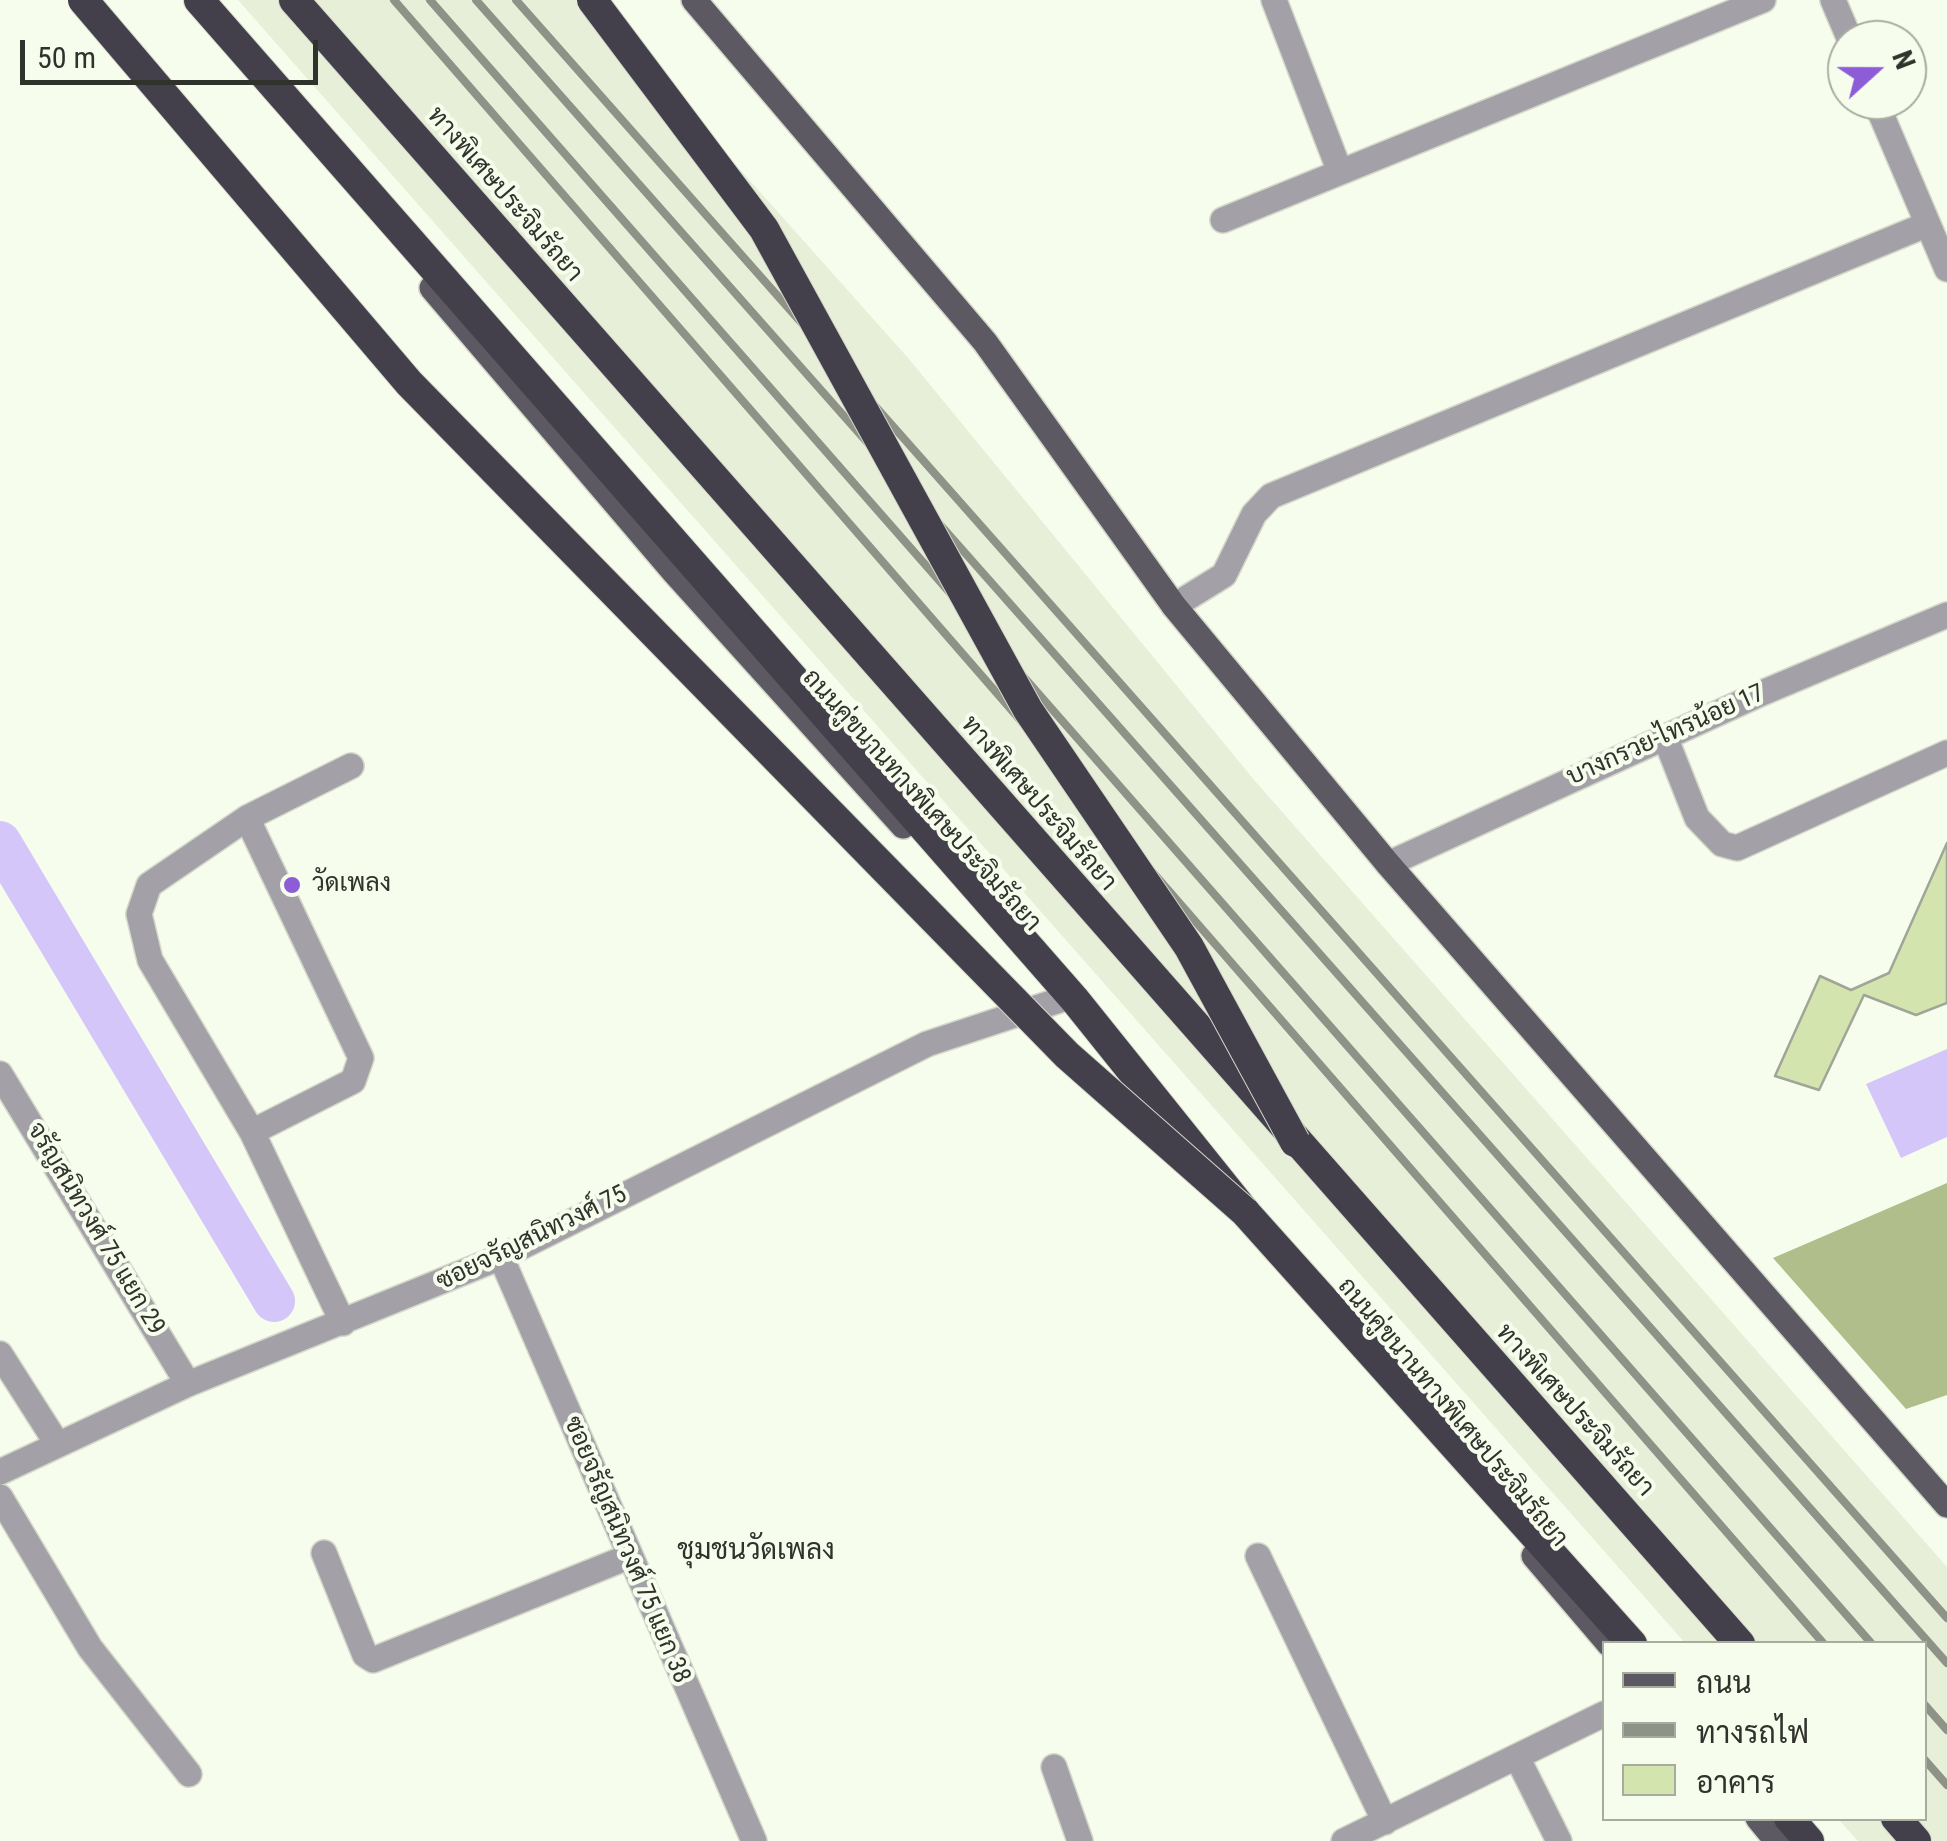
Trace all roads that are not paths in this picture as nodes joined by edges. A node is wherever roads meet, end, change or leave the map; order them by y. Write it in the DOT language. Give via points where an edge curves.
graph roads {
  1 [pos="83,0"];
  2 [pos="186,0"];
  3 [pos="199,0"];
  4 [pos="294,0"];
  5 [pos="592,0"];
  6 [pos="694,0"];
  7 [pos="1274,0"];
  8 [pos="1763,0"];
  9 [pos="1884,120"];
  10 [pos="1340,172"];
  11 [pos="1222,220"];
  12 [pos="1928,224"];
  13 [pos="1947,269"];
  14 [pos="1174,606"];
  15 [pos="1947,615"];
  16 [pos="1665,737"];
  17 [pos="1947,754"];
  18 [pos="352,766"];
  19 [pos="247,818"];
  20 [pos="1388,864"];
  21 [pos="1060,1000"];
  22 [pos="0,1074"];
  23 [pos="252,1132"];
  24 [pos="1295,1142"];
  25 [pos="1244,1212"];
  26 [pos="501,1257"];
  27 [pos="343,1323"];
  28 [pos="0,1354"];
  29 [pos="188,1384"];
  30 [pos="58,1445"];
  31 [pos="0,1472"];
  32 [pos="0,1496"];
  33 [pos="1947,1505"];
  34 [pos="324,1553"];
  35 [pos="1258,1556"];
  36 [pos="628,1557"];
  37 [pos="1606,1641"];
  38 [pos="1629,1641"];
  39 [pos="1737,1641"];
  40 [pos="1602,1715"];
  41 [pos="1518,1759"];
  42 [pos="1054,1767"];
  43 [pos="189,1774"];
  44 [pos="1760,1821"];
  45 [pos="1792,1821"];
  46 [pos="1899,1821"];
  47 [pos="1385,1822"];
  48 [pos="754,1841"];
  49 [pos="1080,1841"];
  50 [pos="1344,1841"];
  51 [pos="1560,1841"];
  52 [pos="1777,1841"];
  53 [pos="1809,1841"];
  54 [pos="1916,1841"];
  1 -- 25 [label="highway, bridge" via="409,383 1067,1056"];
  2 -- 21 [label="main road, ถนนคู่ขนานทางพิเศษประจิมรัถยา" via="674,572"];
  3 -- 25 [label="highway, bridge" via="1075,1000"];
  4 -- 24 [label="highway, ทางพิเศษประจิมรัถยา, bridge"];
  5 -- 24 [label="highway, bridge" via="764,229 1028,710 1190,947"];
  6 -- 14 [label="main road" via="985,342"];
  7 -- 10 [label="street"];
  8 -- 10 [label="street"];
  9 -- 12 [label="street"];
  10 -- 11 [label="street"];
  12 -- 13 [label="street"];
  12 -- 14 [label="street" via="1271,496 1254,514 1224,575"];
  14 -- 20 [label="main road"];
  15 -- 16 [label="street, บางกรวย-ไทรน้อย 17"];
  16 -- 17 [label="street" via="1697,818 1722,844 1738,848"];
  16 -- 20 [label="street, บางกรวย-ไทรน้อย 17"];
  18 -- 19 [label="street"];
  19 -- 23 [label="street" via="149,885 139,914 150,960"];
  19 -- 23 [label="street" via="361,1058 353,1081"];
  20 -- 33 [label="main road"];
  21 -- 26 [label="street, ซอยจรัญสนิทวงศ์ 75" via="927,1044"];
  21 -- 37 [label="main road, ถนนคู่ขนานทางพิเศษประจิมรัถยา"];
  22 -- 29 [label="street, จรัญสนิทวงศ์ 75 แยก 29"];
  23 -- 27 [label="street"];
  24 -- 39 [label="highway, ทางพิเศษประจิมรัถยา"];
  25 -- 38 [label="highway"];
  26 -- 27 [label="street, ซอยจรัญสนิทวงศ์ 75"];
  26 -- 36 [label="street, ซอยจรัญสนิทวงศ์ 75 แยก 38"];
  27 -- 29 [label="street, ซอยจรัญสนิทวงศ์ 75"];
  28 -- 30 [label="street"];
  29 -- 30 [label="street, ซอยจรัญสนิทวงศ์ 75"];
  30 -- 31 [label="street, ซอยจรัญสนิทวงศ์ 75"];
  32 -- 43 [label="street" via="90,1648"];
  34 -- 36 [label="street" via="365,1655 373,1660"];
  35 -- 47 [label="street"];
  36 -- 48 [label="street, ซอยจรัญสนิทวงศ์ 75 แยก 38"];
  40 -- 41 [label="street"];
  41 -- 47 [label="street"];
  41 -- 51 [label="street"];
  42 -- 49 [label="street"];
  44 -- 52 [label="main road"];
  45 -- 53 [label="highway"];
  46 -- 54 [label="highway"];
  47 -- 50 [label="street"];
}
